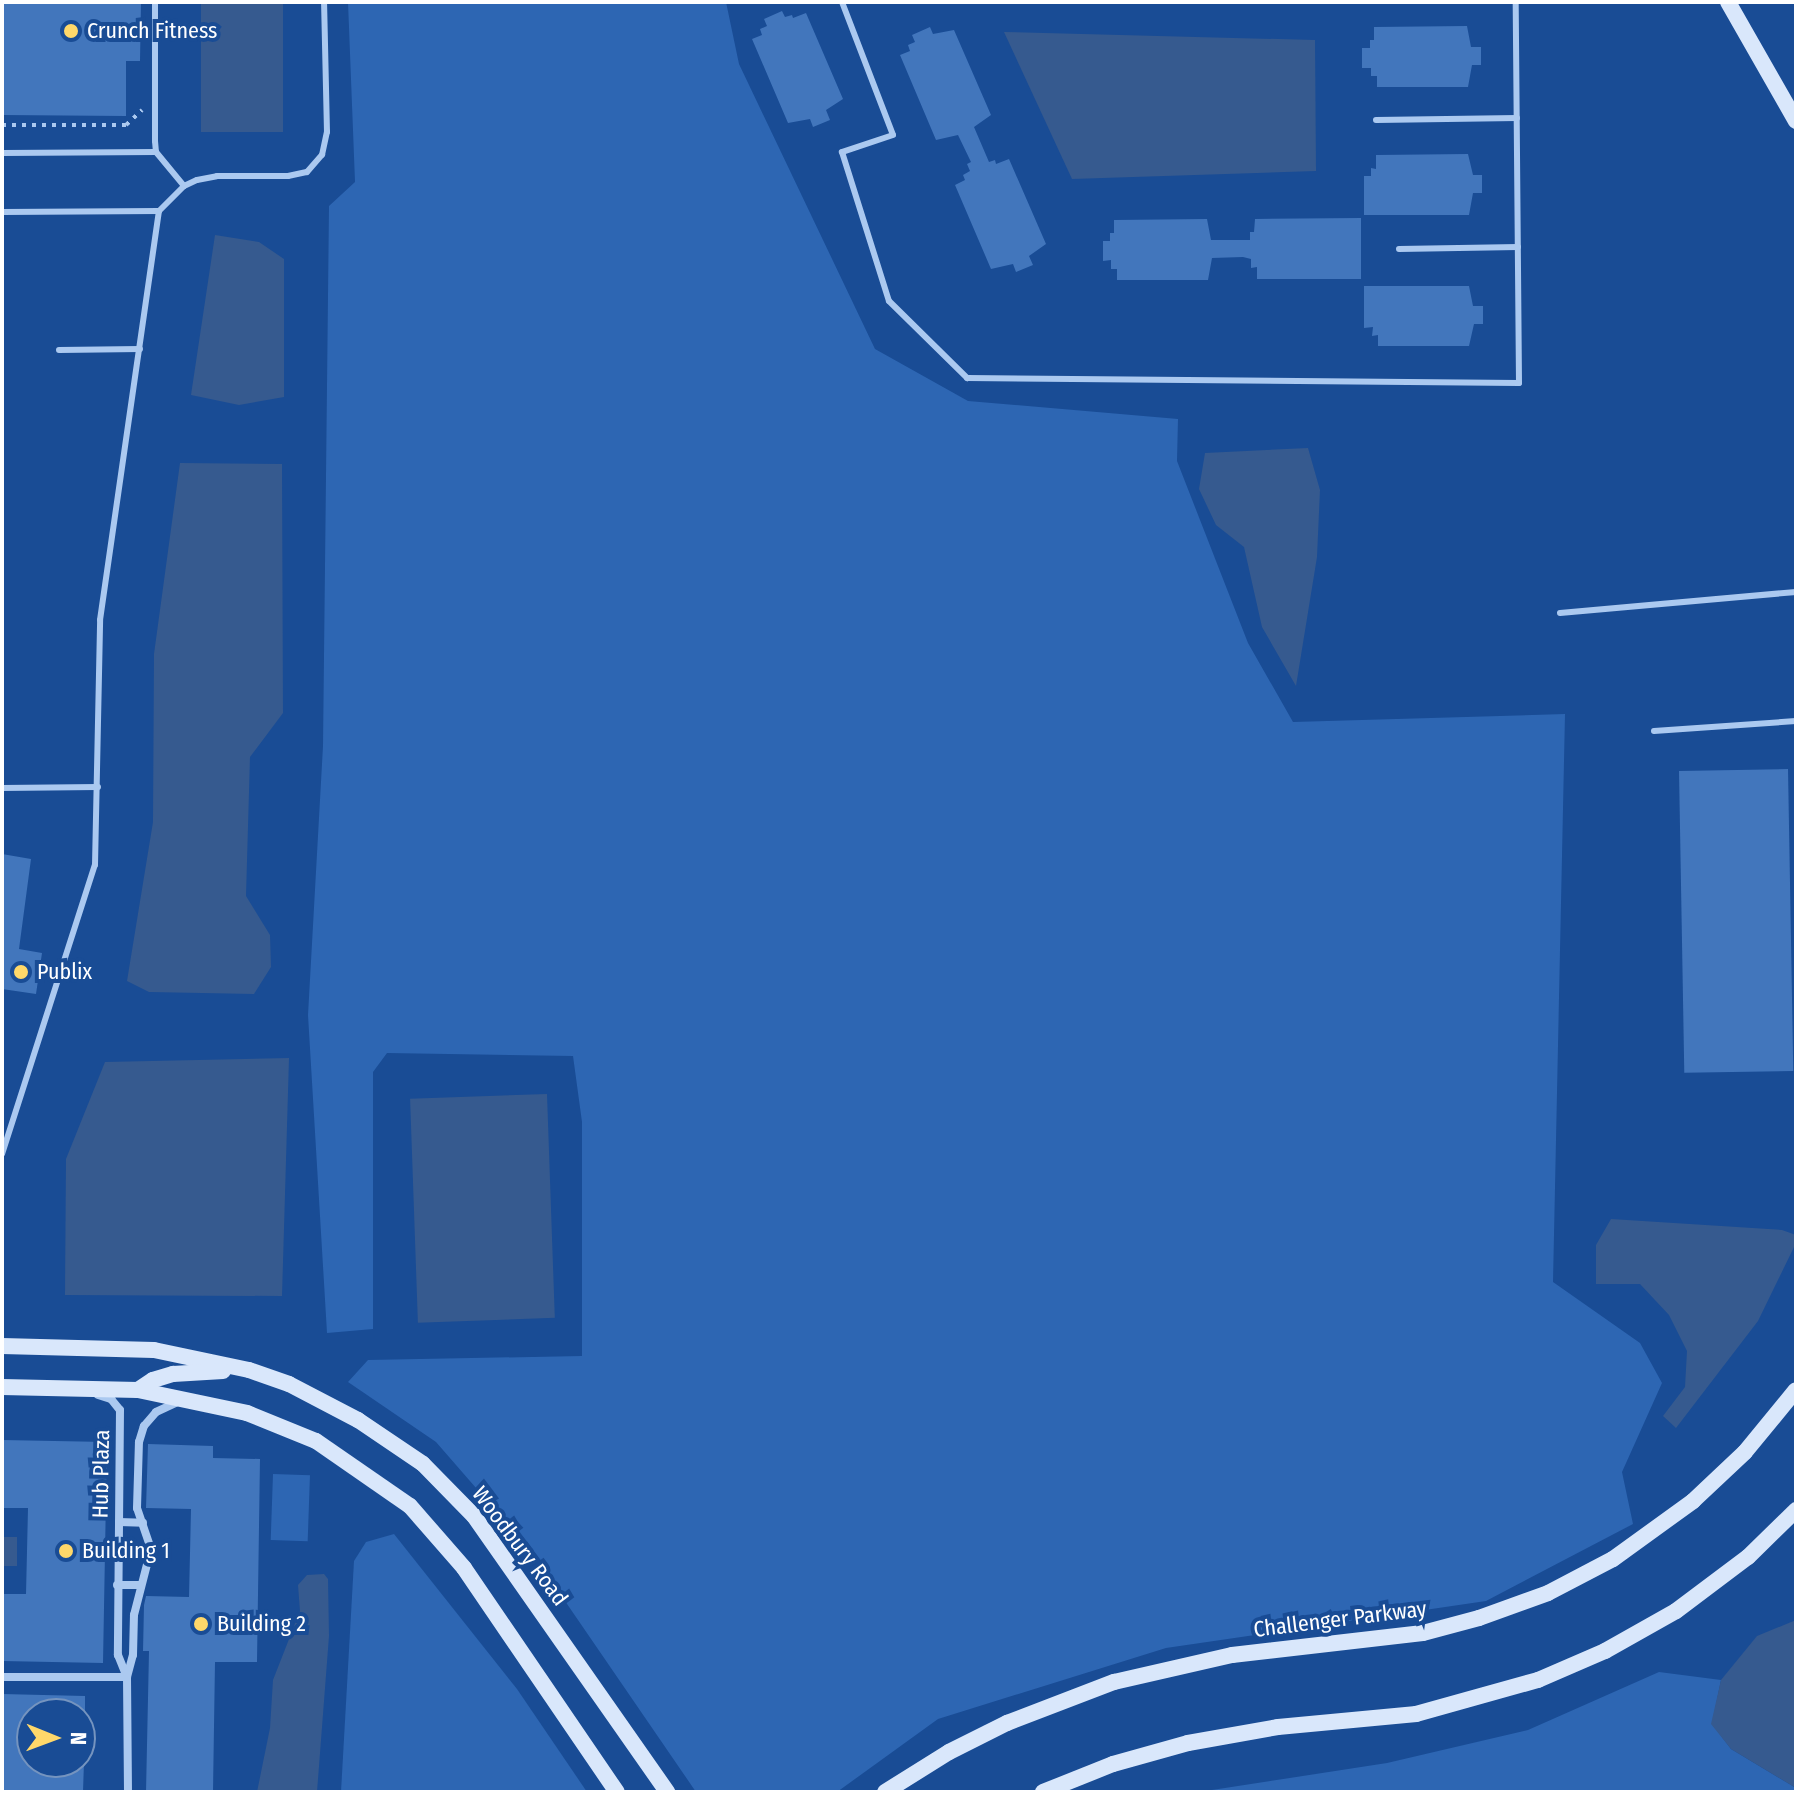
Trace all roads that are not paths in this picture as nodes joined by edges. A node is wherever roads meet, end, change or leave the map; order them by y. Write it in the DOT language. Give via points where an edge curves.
graph roads {
  1 [pos="155,2"];
  2 [pos="324,2"];
  3 [pos="842,2"];
  4 [pos="1516,2"];
  5 [pos="1728,2"];
  6 [pos="1517,118"];
  7 [pos="1376,120"];
  8 [pos="1796,121"];
  9 [pos="156,152"];
  10 [pos="2,153"];
  11 [pos="184,186"];
  12 [pos="159,211"];
  13 [pos="2,212"];
  14 [pos="1518,247"];
  15 [pos="1399,249"];
  16 [pos="140,349"];
  17 [pos="59,350"];
  18 [pos="1796,592"];
  19 [pos="1560,613"];
  20 [pos="1796,721"];
  21 [pos="1654,731"];
  22 [pos="98,787"];
  23 [pos="2,788"];
  24 [pos="2,1154"];
  25 [pos="2,1346"];
  26 [pos="249,1370"];
  27 [pos="2,1387"];
  28 [pos="82,1389"];
  29 [pos="138,1390"];
  30 [pos="1796,1390"];
  31 [pos="185,1399"];
  32 [pos="120,1410"];
  33 [pos="1796,1510"];
  34 [pos="119,1522"];
  35 [pos="143,1523"];
  36 [pos="117,1585"];
  37 [pos="141,1585"];
  38 [pos="2,1677"];
  39 [pos="127,1677"];
  40 [pos="128,1792"];
  41 [pos="617,1792"];
  42 [pos="667,1792"];
  43 [pos="885,1792"];
  44 [pos="1043,1792"];
  1 -- 9 [label="lane"];
  2 -- 11 [label="lane" via="327,132 322,155 307,172 217,176"];
  3 -- 14 [label="lane" via="893,135 842,152 889,301 967,378 1519,383"];
  4 -- 6 [label="lane"];
  5 -- 8 [label="main road"];
  6 -- 7 [label="lane"];
  6 -- 14 [label="lane"];
  9 -- 10 [label="lane"];
  9 -- 11 [label="lane"];
  11 -- 12 [label="lane"];
  12 -- 13 [label="lane"];
  12 -- 16 [label="lane"];
  14 -- 15 [label="lane"];
  16 -- 17 [label="lane"];
  16 -- 22 [label="lane" via="100,620"];
  18 -- 19 [label="lane"];
  20 -- 21 [label="lane"];
  22 -- 23 [label="lane"];
  22 -- 24 [label="lane" via="95,865"];
  25 -- 26 [label="main road, Woodbury Road" via="154,1350"];
  26 -- 29 [label="main road" via="173,1374"];
  26 -- 42 [label="main road, Woodbury Road" via="358,1420 423,1464 483,1528"];
  27 -- 28 [label="main road"];
  28 -- 29 [label="main road"];
  28 -- 32 [label="street, Hub Plaza" via="111,1399"];
  29 -- 31 [label="main road"];
  29 -- 32 [label="street"];
  30 -- 43 [label="main road, Challenger Parkway" via="1745,1452 1693,1501 1613,1559 1548,1593 1423,1633 1232,1655 1114,1682 1007,1723"];
  31 -- 35 [label="street, Hub Plaza" via="156,1412 144,1426 137,1508"];
  31 -- 41 [label="main road" via="247,1413 316,1441 410,1506 464,1568"];
  32 -- 34 [label="street, Hub Plaza"];
  33 -- 44 [label="main road" via="1748,1557 1676,1611 1605,1651 1538,1680 1416,1714 1278,1727 1188,1743 1113,1764"];
  34 -- 35 [label="street"];
  34 -- 36 [label="street, Hub Plaza"];
  35 -- 37 [label="street, Hub Plaza" via="151,1549"];
  36 -- 37 [label="street"];
  36 -- 39 [label="street, Hub Plaza" via="118,1655"];
  37 -- 39 [label="street, Hub Plaza"];
  38 -- 39 [label="street"];
  39 -- 40 [label="street, Hub Plaza"];
}
